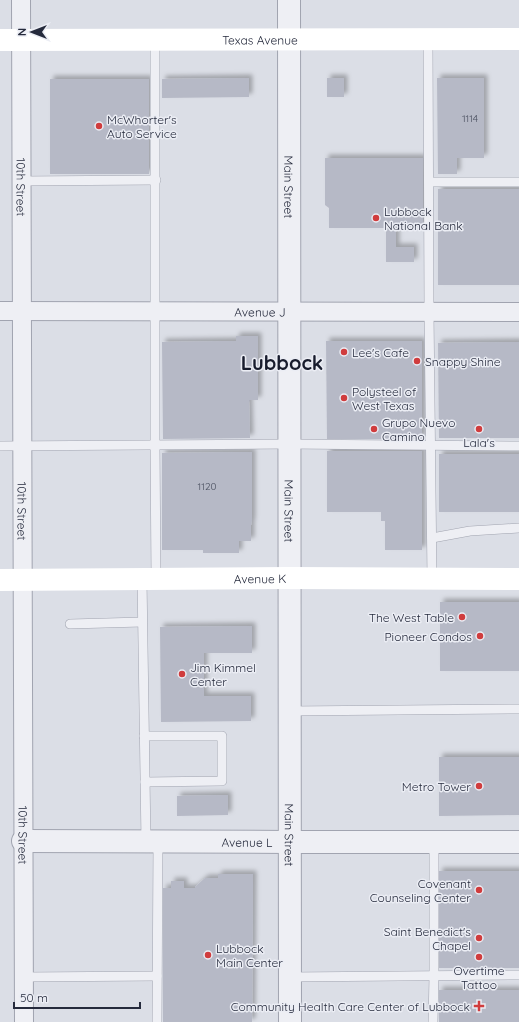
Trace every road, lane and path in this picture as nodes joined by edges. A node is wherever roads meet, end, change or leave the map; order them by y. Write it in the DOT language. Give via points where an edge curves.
graph roads {
  1 [pos="21,0"];
  2 [pos="289,0"];
  3 [pos="289,39"];
  4 [pos="428,39"];
  5 [pos="519,39"];
  6 [pos="10,40"];
  7 [pos="155,40"];
  8 [pos="156,180"];
  9 [pos="22,181"];
  10 [pos="428,182"];
  11 [pos="519,182"];
  12 [pos="0,311"];
  13 [pos="22,311"];
  14 [pos="156,312"];
  15 [pos="289,312"];
  16 [pos="429,312"];
  17 [pos="519,312"];
  18 [pos="289,444"];
  19 [pos="22,445"];
  20 [pos="155,445"];
  21 [pos="431,445"];
  22 [pos="0,446"];
  23 [pos="519,446"];
  24 [pos="519,528"];
  25 [pos="432,538"];
  26 [pos="290,578"];
  27 [pos="149,579"];
  28 [pos="432,579"];
  29 [pos="519,579"];
  30 [pos="0,580"];
  31 [pos="23,580"];
  32 [pos="142,622"];
  33 [pos="70,624"];
  34 [pos="519,709"];
  35 [pos="290,711"];
  36 [pos="144,736"];
  37 [pos="145,782"];
  38 [pos="23,841"];
  39 [pos="152,842"];
  40 [pos="290,842"];
  41 [pos="434,842"];
  42 [pos="519,842"];
  43 [pos="519,975"];
  44 [pos="157,976"];
  45 [pos="434,976"];
  46 [pos="24,977"];
  47 [pos="290,977"];
  48 [pos="24,1022"];
  49 [pos="157,1022"];
  50 [pos="290,1022"];
  51 [pos="433,1022"];
  1 -- 6 [label="street, 10th Street"];
  2 -- 3 [label="street, Main Street"];
  3 -- 4 [label="main road, Texas Avenue"];
  3 -- 7 [label="main road, Texas Avenue"];
  3 -- 15 [label="street, Main Street"];
  4 -- 5 [label="main road, Texas Avenue"];
  4 -- 10 [label="lane"];
  6 -- 7 [label="main road, Texas Avenue"];
  6 -- 9 [label="street, 10th Street"];
  7 -- 8 [label="lane"];
  8 -- 9 [label="lane"];
  8 -- 14 [label="lane"];
  9 -- 13 [label="street, 10th Street"];
  10 -- 11 [label="lane"];
  10 -- 16 [label="lane"];
  12 -- 13 [label="street, Avenue J"];
  13 -- 14 [label="street, Avenue J"];
  13 -- 19 [label="street, 10th Street"];
  14 -- 15 [label="street, Avenue J"];
  14 -- 20 [label="lane"];
  15 -- 16 [label="street, Avenue J"];
  15 -- 18 [label="street, Main Street"];
  16 -- 17 [label="street, Avenue J"];
  16 -- 21 [label="lane"];
  18 -- 20 [label="lane"];
  18 -- 21 [label="lane"];
  18 -- 26 [label="street, Main Street"];
  19 -- 20 [label="lane"];
  19 -- 22 [label="lane"];
  19 -- 31 [label="street, 10th Street"];
  20 -- 27 [label="lane"];
  21 -- 23 [label="lane"];
  21 -- 25 [label="lane"];
  24 -- 25 [label="lane" via="470,530"];
  25 -- 28 [label="lane"];
  26 -- 27 [label="main road, Avenue K"];
  26 -- 28 [label="main road, Avenue K"];
  26 -- 35 [label="street, Main Street"];
  27 -- 31 [label="main road, Avenue K"];
  27 -- 32 [label="lane"];
  28 -- 29 [label="main road, Avenue K"];
  30 -- 31 [label="main road, Avenue K"];
  31 -- 38 [label="street, 10th Street"];
  32 -- 33 [label="lane"];
  32 -- 36 [label="lane"];
  34 -- 35 [label="lane"];
  35 -- 40 [label="street, Main Street"];
  36 -- 37 [label="lane"];
  36 -- 37 [label="lane" via="222,736 222,781"];
  37 -- 39 [label="lane"];
  38 -- 39 [label="street, Avenue L"];
  38 -- 46 [label="street, 10th Street"];
  39 -- 40 [label="street, Avenue L"];
  39 -- 44 [label="lane"];
  40 -- 41 [label="street, Avenue L"];
  40 -- 47 [label="street, Main Street"];
  41 -- 42 [label="street, Avenue L"];
  41 -- 45 [label="lane"];
  43 -- 45 [label="lane"];
  44 -- 46 [label="lane"];
  44 -- 49 [label="lane"];
  45 -- 47 [label="lane"];
  45 -- 51 [label="lane"];
  46 -- 48 [label="street, 10th Street"];
  47 -- 50 [label="street, Main Street"];
}
